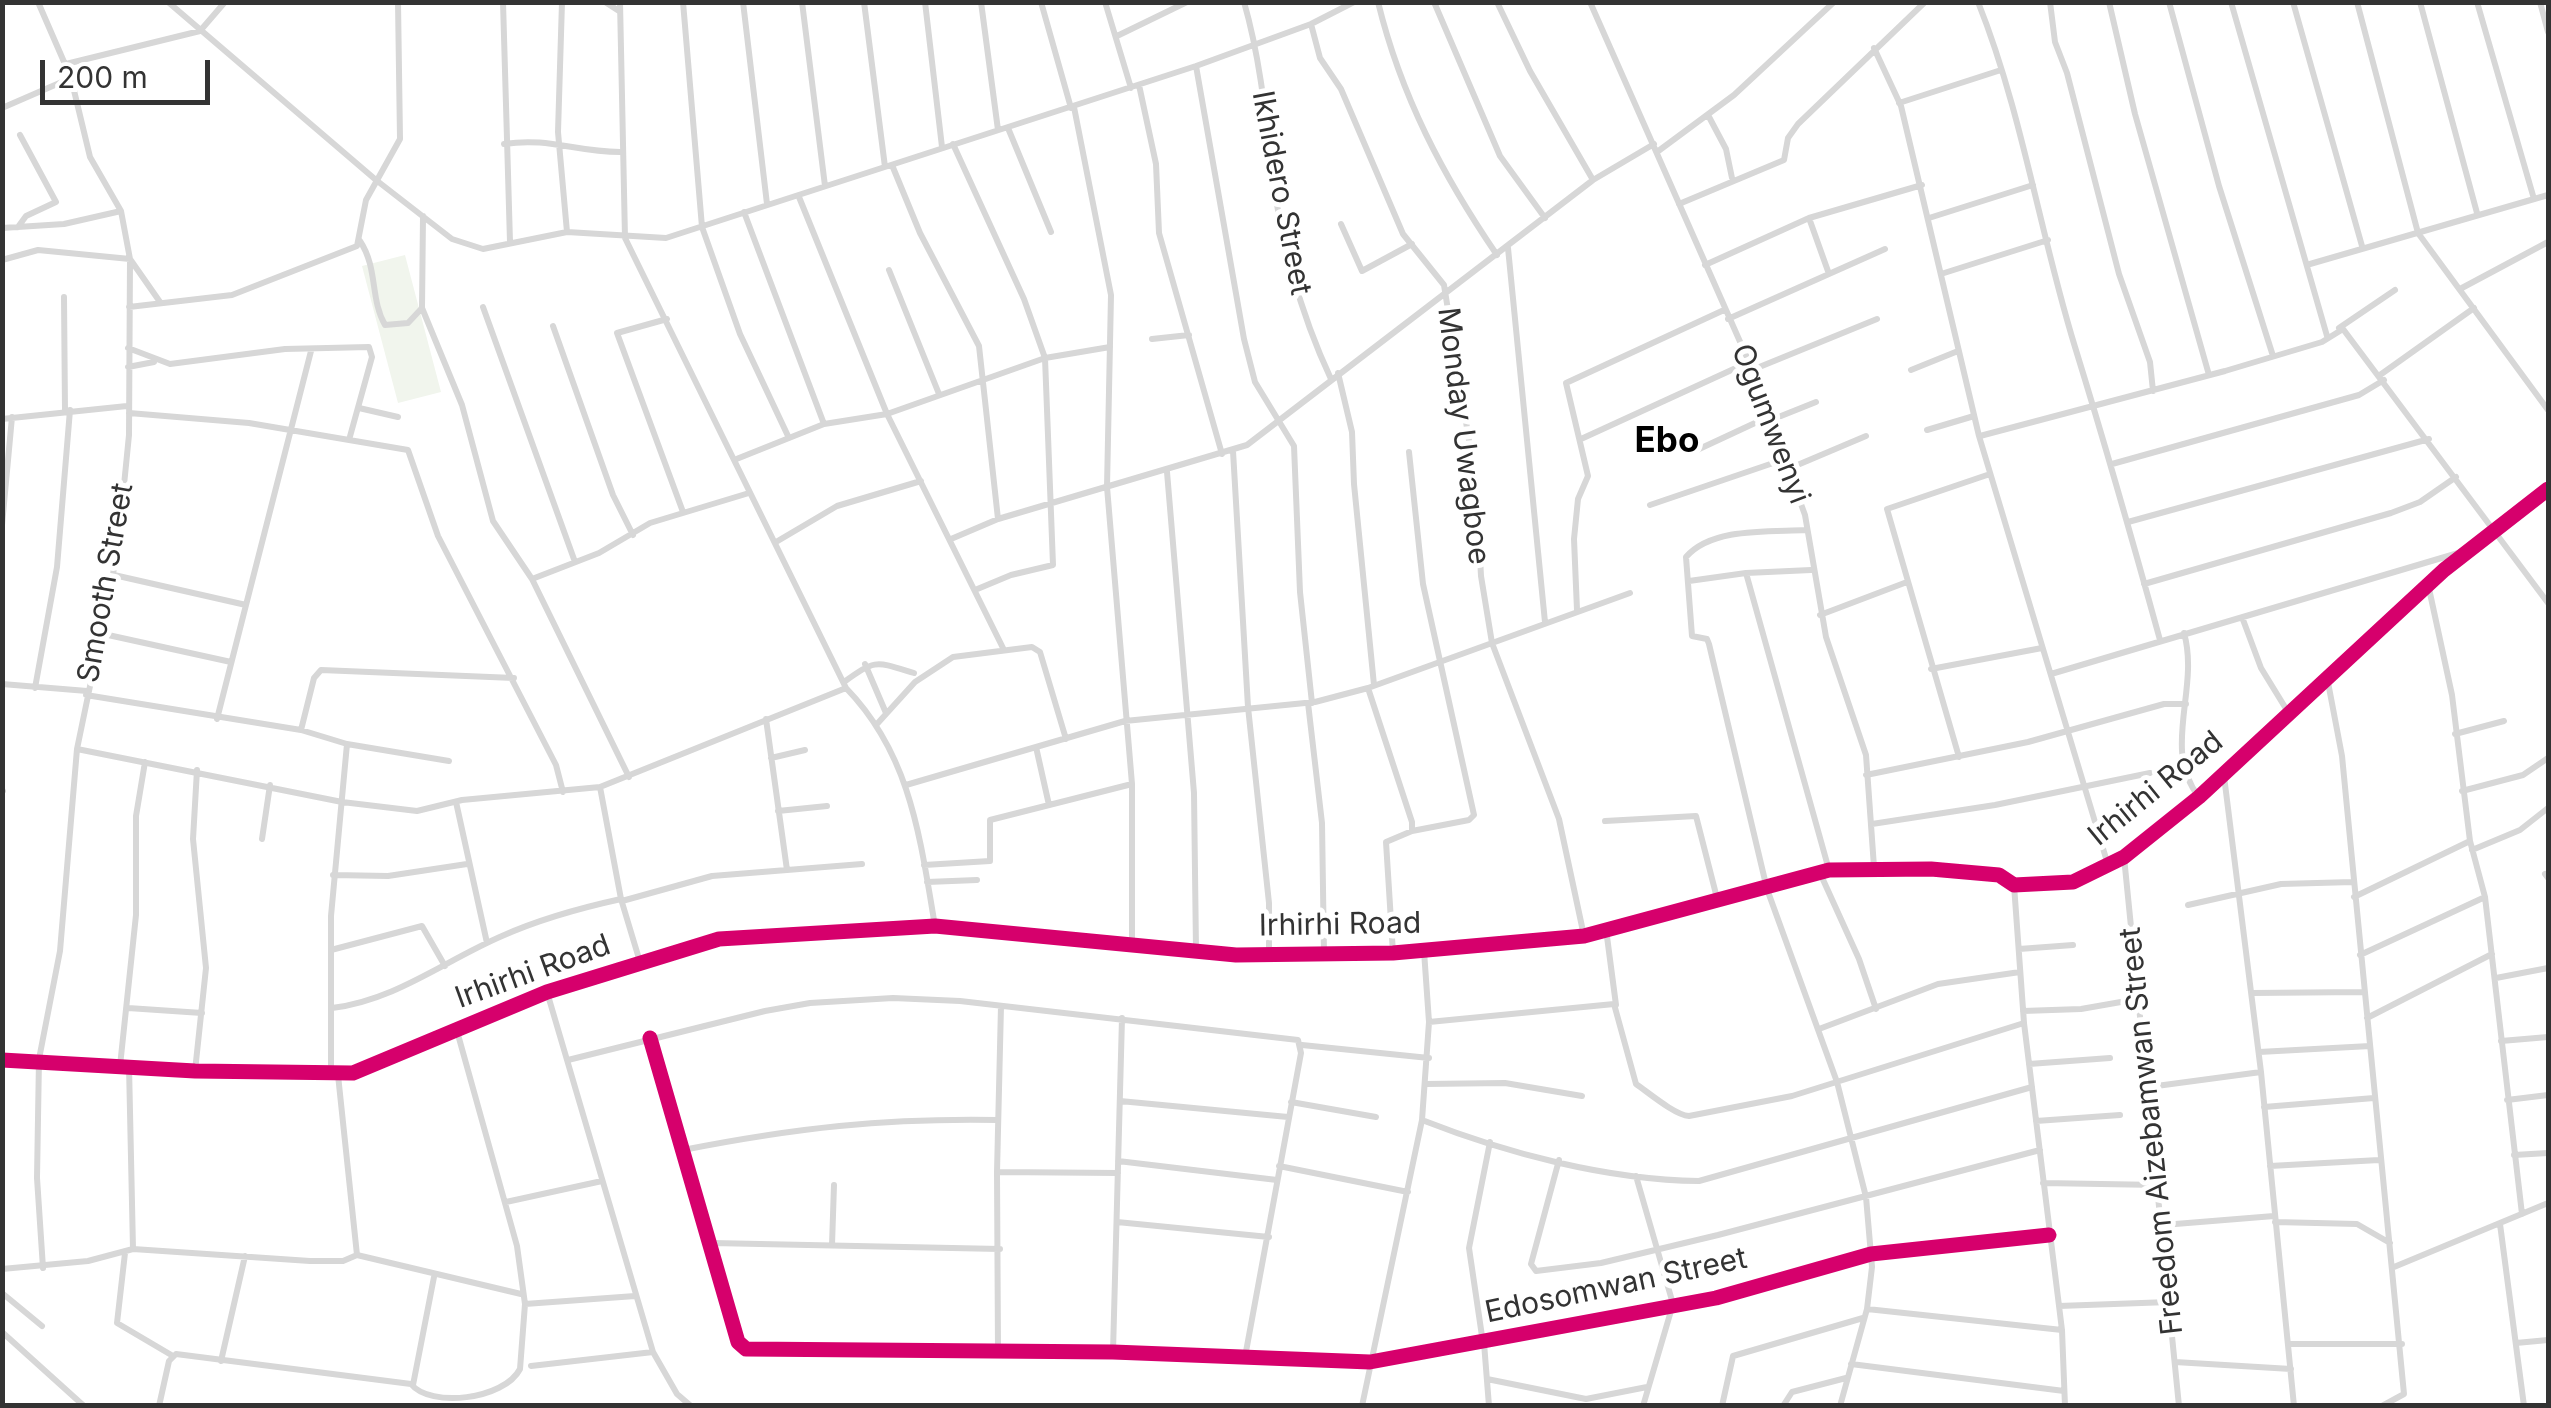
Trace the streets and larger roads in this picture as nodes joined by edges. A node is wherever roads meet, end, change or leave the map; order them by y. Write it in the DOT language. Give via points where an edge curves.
graph roads {
  1 [pos="38,2"];
  2 [pos="168,2"];
  3 [pos="224,2"];
  4 [pos="398,2"];
  5 [pos="503,2"];
  6 [pos="562,2"];
  7 [pos="605,2"];
  8 [pos="683,2"];
  9 [pos="744,2"];
  10 [pos="802,2"];
  11 [pos="864,2"];
  12 [pos="925,2"];
  13 [pos="981,2"];
  14 [pos="1041,2"];
  15 [pos="1105,2"];
  16 [pos="1162,2"];
  17 [pos="1187,2"];
  18 [pos="1244,2"];
  19 [pos="1354,2"];
  20 [pos="1378,2"];
  21 [pos="1434,2"];
  22 [pos="1497,2"];
  23 [pos="1590,2"];
  24 [pos="1834,2"];
  25 [pos="1924,2"];
  26 [pos="1978,2"];
  27 [pos="2050,2"];
  28 [pos="2110,2"];
  29 [pos="2169,2"];
  30 [pos="2231,2"];
  31 [pos="2293,2"];
  32 [pos="2357,2"];
  33 [pos="2420,2"];
  34 [pos="2477,2"];
  35 [pos="2540,2"];
  36 [pos="620,6"];
  37 [pos="1166,11"];
  38 [pos="1311,24"];
  39 [pos="200,31"];
  40 [pos="2548,32"];
  41 [pos="1116,36"];
  42 [pos="1251,45"];
  43 [pos="1874,48"];
  44 [pos="66,64"];
  45 [pos="1196,66"];
  46 [pos="2001,70"];
  47 [pos="71,78"];
  48 [pos="1135,87"];
  49 [pos="1899,102"];
  50 [pos="2,108"];
  51 [pos="1073,108"];
  52 [pos="1708,115"];
  53 [pos="1008,128"];
  54 [pos="998,130"];
  55 [pos="20,135"];
  56 [pos="504,144"];
  57 [pos="559,144"];
  58 [pos="952,144"];
  59 [pos="942,147"];
  60 [pos="1655,148"];
  61 [pos="620,152"];
  62 [pos="888,166"];
  63 [pos="1732,178"];
  64 [pos="376,180"];
  65 [pos="1593,180"];
  66 [pos="2033,184"];
  67 [pos="1922,185"];
  68 [pos="824,186"];
  69 [pos="2548,195"];
  70 [pos="798,197"];
  71 [pos="2534,199"];
  72 [pos="767,204"];
  73 [pos="1678,204"];
  74 [pos="121,212"];
  75 [pos="744,212"];
  76 [pos="2477,213"];
  77 [pos="423,215"];
  78 [pos="1545,218"];
  79 [pos="1810,218"];
  80 [pos="1929,218"];
  81 [pos="1340,224"];
  82 [pos="18,227"];
  83 [pos="702,227"];
  84 [pos="2,228"];
  85 [pos="567,232"];
  86 [pos="1051,232"];
  87 [pos="2418,233"];
  88 [pos="625,238"];
  89 [pos="2048,240"];
  90 [pos="360,242"];
  91 [pos="510,242"];
  92 [pos="1412,244"];
  93 [pos="2548,244"];
  94 [pos="1508,246"];
  95 [pos="2362,246"];
  96 [pos="1885,250"];
  97 [pos="1497,254"];
  98 [pos="130,259"];
  99 [pos="2,260"];
  100 [pos="2310,264"];
  101 [pos="1705,265"];
  102 [pos="889,270"];
  103 [pos="1829,274"];
  104 [pos="1941,274"];
  105 [pos="2460,288"];
  106 [pos="2395,290"];
  107 [pos="1444,294"];
  108 [pos="64,296"];
  109 [pos="160,302"];
  110 [pos="129,307"];
  111 [pos="484,307"];
  112 [pos="422,308"];
  113 [pos="2474,308"];
  114 [pos="1724,310"];
  115 [pos="667,319"];
  116 [pos="1728,319"];
  117 [pos="1878,320"];
  118 [pos="554,326"];
  119 [pos="2338,329"];
  120 [pos="1189,336"];
  121 [pos="2327,336"];
  122 [pos="1152,340"];
  123 [pos="1110,347"];
  124 [pos="128,348"];
  125 [pos="311,351"];
  126 [pos="1958,351"];
  127 [pos="2273,356"];
  128 [pos="1045,358"];
  129 [pos="154,362"];
  130 [pos="1750,366"];
  131 [pos="128,367"];
  132 [pos="1910,370"];
  133 [pos="1338,373"];
  134 [pos="2210,375"];
  135 [pos="985,376"];
  136 [pos="2382,378"];
  137 [pos="1331,380"];
  138 [pos="2153,391"];
  139 [pos="938,394"];
  140 [pos="1816,402"];
  141 [pos="2096,406"];
  142 [pos="359,408"];
  143 [pos="68,410"];
  144 [pos="128,410"];
  145 [pos="2548,410"];
  146 [pos="888,414"];
  147 [pos="12,416"];
  148 [pos="398,416"];
  149 [pos="1974,416"];
  150 [pos="2,418"];
  151 [pos="1279,418"];
  152 [pos="1770,418"];
  153 [pos="824,424"];
  154 [pos="1926,430"];
  155 [pos="293,431"];
  156 [pos="788,436"];
  157 [pos="1866,436"];
  158 [pos="1980,436"];
  159 [pos="1581,439"];
  160 [pos="2429,439"];
  161 [pos="350,440"];
  162 [pos="1697,450"];
  163 [pos="1233,451"];
  164 [pos="1409,452"];
  165 [pos="1222,454"];
  166 [pos="1785,459"];
  167 [pos="734,460"];
  168 [pos="2112,464"];
  169 [pos="1788,469"];
  170 [pos="1167,472"];
  171 [pos="1990,474"];
  172 [pos="2456,477"];
  173 [pos="922,481"];
  174 [pos="1107,487"];
  175 [pos="2548,489"];
  176 [pos="4,491"];
  177 [pos="748,493"];
  178 [pos="1048,504"];
  179 [pos="1650,505"];
  180 [pos="684,512"];
  181 [pos="998,519"];
  182 [pos="2128,522"];
  183 [pos="2,525"];
  184 [pos="1806,530"];
  185 [pos="2495,530"];
  186 [pos="632,535"];
  187 [pos="951,539"];
  188 [pos="776,542"];
  189 [pos="2467,551"];
  190 [pos="575,562"];
  191 [pos="1811,570"];
  192 [pos="1746,573"];
  193 [pos="114,574"];
  194 [pos="532,579"];
  195 [pos="1689,581"];
  196 [pos="1907,582"];
  197 [pos="2144,584"];
  198 [pos="2428,584"];
  199 [pos="975,590"];
  200 [pos="1630,592"];
  201 [pos="2548,604"];
  202 [pos="246,605"];
  203 [pos="1576,610"];
  204 [pos="1820,615"];
  205 [pos="2242,617"];
  206 [pos="1545,622"];
  207 [pos="99,633"];
  208 [pos="2184,633"];
  209 [pos="2160,640"];
  210 [pos="1492,643"];
  211 [pos="1003,648"];
  212 [pos="2042,648"];
  213 [pos="231,662"];
  214 [pos="1437,662"];
  215 [pos="865,664"];
  216 [pos="1931,668"];
  217 [pos="914,673"];
  218 [pos="2050,674"];
  219 [pos="2327,676"];
  220 [pos="514,678"];
  221 [pos="2,684"];
  222 [pos="845,685"];
  223 [pos="1370,686"];
  224 [pos="35,688"];
  225 [pos="87,692"];
  226 [pos="1310,703"];
  227 [pos="2186,704"];
  228 [pos="1248,707"];
  229 [pos="2288,712"];
  230 [pos="886,713"];
  231 [pos="1186,715"];
  232 [pos="217,719"];
  233 [pos="766,719"];
  234 [pos="2504,721"];
  235 [pos="1125,722"];
  236 [pos="876,724"];
  237 [pos="2068,727"];
  238 [pos="302,730"];
  239 [pos="2455,734"];
  240 [pos="1066,738"];
  241 [pos="347,744"];
  242 [pos="1036,746"];
  243 [pos="77,749"];
  244 [pos="805,750"];
  245 [pos="1958,757"];
  246 [pos="771,758"];
  247 [pos="2548,758"];
  248 [pos="449,761"];
  249 [pos="145,762"];
  250 [pos="198,770"];
  251 [pos="2150,772"];
  252 [pos="1866,775"];
  253 [pos="2224,776"];
  254 [pos="629,777"];
  255 [pos="1132,784"];
  256 [pos="270,785"];
  257 [pos="906,785"];
  258 [pos="600,786"];
  259 [pos="2085,786"];
  260 [pos="2462,791"];
  261 [pos="564,792"];
  262 [pos="2199,797"];
  263 [pos="342,802"];
  264 [pos="456,802"];
  265 [pos="827,806"];
  266 [pos="1049,806"];
  267 [pos="2548,808"];
  268 [pos="778,810"];
  269 [pos="1605,821"];
  270 [pos="1872,824"];
  271 [pos="1412,830"];
  272 [pos="262,840"];
  273 [pos="2470,840"];
  274 [pos="2472,850"];
  275 [pos="2124,857"];
  276 [pos="467,864"];
  277 [pos="862,864"];
  278 [pos="924,865"];
  279 [pos="2108,865"];
  280 [pos="1874,867"];
  281 [pos="787,870"];
  282 [pos="1824,872"];
  283 [pos="333,875"];
  284 [pos="977,880"];
  285 [pos="927,882"];
  286 [pos="2353,882"];
  287 [pos="2014,885"];
  288 [pos="1767,890"];
  289 [pos="2240,890"];
  290 [pos="2485,897"];
  291 [pos="2354,898"];
  292 [pos="621,900"];
  293 [pos="1718,904"];
  294 [pos="2188,906"];
  295 [pos="935,926"];
  296 [pos="1606,930"];
  297 [pos="1584,936"];
  298 [pos="1132,942"];
  299 [pos="487,944"];
  300 [pos="2073,944"];
  301 [pos="2019,949"];
  302 [pos="331,950"];
  303 [pos="1196,950"];
  304 [pos="1424,951"];
  305 [pos="1393,953"];
  306 [pos="1324,954"];
  307 [pos="2492,954"];
  308 [pos="1269,955"];
  309 [pos="2360,955"];
  310 [pos="640,962"];
  311 [pos="445,966"];
  312 [pos="2548,968"];
  313 [pos="2020,972"];
  314 [pos="2496,978"];
  315 [pos="547,992"];
  316 [pos="2363,992"];
  317 [pos="2252,993"];
  318 [pos="2138,999"];
  319 [pos="1000,1006"];
  320 [pos="1616,1006"];
  321 [pos="128,1008"];
  322 [pos="332,1008"];
  323 [pos="1876,1009"];
  324 [pos="2023,1011"];
  325 [pos="202,1013"];
  326 [pos="1122,1018"];
  327 [pos="2366,1018"];
  328 [pos="1429,1022"];
  329 [pos="2024,1023"];
  330 [pos="1819,1028"];
  331 [pos="457,1031"];
  332 [pos="2548,1036"];
  333 [pos="650,1038"];
  334 [pos="2500,1041"];
  335 [pos="1302,1044"];
  336 [pos="2370,1046"];
  337 [pos="2259,1052"];
  338 [pos="1428,1058"];
  339 [pos="2110,1058"];
  340 [pos="39,1059"];
  341 [pos="2,1060"];
  342 [pos="568,1060"];
  343 [pos="2029,1064"];
  344 [pos="125,1066"];
  345 [pos="195,1071"];
  346 [pos="2261,1072"];
  347 [pos="334,1076"];
  348 [pos="1837,1082"];
  349 [pos="1426,1084"];
  350 [pos="2149,1087"];
  351 [pos="2032,1088"];
  352 [pos="2548,1095"];
  353 [pos="1582,1096"];
  354 [pos="2374,1098"];
  355 [pos="2507,1100"];
  356 [pos="1120,1101"];
  357 [pos="1291,1102"];
  358 [pos="2264,1107"];
  359 [pos="2120,1115"];
  360 [pos="1288,1117"];
  361 [pos="1376,1117"];
  362 [pos="998,1120"];
  363 [pos="1422,1120"];
  364 [pos="2036,1122"];
  365 [pos="1852,1140"];
  366 [pos="1490,1142"];
  367 [pos="683,1150"];
  368 [pos="2040,1150"];
  369 [pos="2548,1153"];
  370 [pos="2514,1155"];
  371 [pos="1558,1160"];
  372 [pos="2378,1160"];
  373 [pos="1118,1161"];
  374 [pos="1280,1166"];
  375 [pos="2270,1166"];
  376 [pos="997,1172"];
  377 [pos="1118,1173"];
  378 [pos="1636,1176"];
  379 [pos="602,1180"];
  380 [pos="1278,1180"];
  381 [pos="2043,1183"];
  382 [pos="834,1185"];
  383 [pos="2158,1185"];
  384 [pos="1408,1192"];
  385 [pos="1866,1198"];
  386 [pos="506,1202"];
  387 [pos="2548,1204"];
  388 [pos="2522,1214"];
  389 [pos="2274,1219"];
  390 [pos="1117,1222"];
  391 [pos="2500,1224"];
  392 [pos="2163,1225"];
  393 [pos="2050,1235"];
  394 [pos="1268,1237"];
  395 [pos="711,1243"];
  396 [pos="2390,1244"];
  397 [pos="832,1246"];
  398 [pos="1000,1249"];
  399 [pos="1657,1250"];
  400 [pos="129,1251"];
  401 [pos="1872,1254"];
  402 [pos="358,1255"];
  403 [pos="246,1256"];
  404 [pos="2,1268"];
  405 [pos="44,1268"];
  406 [pos="2394,1268"];
  407 [pos="434,1276"];
  408 [pos="2,1293"];
  409 [pos="521,1294"];
  410 [pos="635,1296"];
  411 [pos="2169,1302"];
  412 [pos="526,1304"];
  413 [pos="1673,1304"];
  414 [pos="2059,1306"];
  415 [pos="1865,1314"];
  416 [pos="42,1326"];
  417 [pos="2062,1330"];
  418 [pos="2,1332"];
  419 [pos="2548,1340"];
  420 [pos="1483,1343"];
  421 [pos="2516,1343"];
  422 [pos="2288,1344"];
  423 [pos="2402,1344"];
  424 [pos="653,1352"];
  425 [pos="998,1352"];
  426 [pos="1113,1352"];
  427 [pos="173,1356"];
  428 [pos="1245,1357"];
  429 [pos="221,1361"];
  430 [pos="1370,1362"];
  431 [pos="2175,1362"];
  432 [pos="1850,1364"];
  433 [pos="531,1366"];
  434 [pos="2291,1369"];
  435 [pos="1848,1377"];
  436 [pos="1487,1379"];
  437 [pos="412,1386"];
  438 [pos="1647,1388"];
  439 [pos="2064,1391"];
  440 [pos="84,1406"];
  441 [pos="159,1406"];
  442 [pos="692,1406"];
  443 [pos="1362,1406"];
  444 [pos="1489,1406"];
  445 [pos="1643,1406"];
  446 [pos="1722,1406"];
  447 [pos="1783,1406"];
  448 [pos="1840,1406"];
  449 [pos="2065,1406"];
  450 [pos="2179,1406"];
  451 [pos="2294,1406"];
  452 [pos="2382,1406"];
  453 [pos="2524,1406"];
  1 -- 44 [label="street, Smooth Street"];
  2 -- 39 [label="street"];
  3 -- 39 [label="street"];
  4 -- 64 [label="street" via="400,139"];
  5 -- 56 [label="street"];
  6 -- 57 [label="street"];
  7 -- 36 [label="street"];
  8 -- 83 [label="street"];
  9 -- 72 [label="street"];
  10 -- 68 [label="street"];
  11 -- 62 [label="street"];
  12 -- 59 [label="street"];
  13 -- 54 [label="street"];
  14 -- 51 [label="street"];
  15 -- 41 [label="street"];
  16 -- 37 [label="street"];
  17 -- 37 [label="street"];
  18 -- 42 [label="street, Ikhidero Street"];
  19 -- 38 [label="street"];
  20 -- 97 [label="street" via="1433,154"];
  21 -- 78 [label="street" via="1500,156"];
  22 -- 65 [label="street"];
  23 -- 60 [label="street, Ogumwenyi"];
  24 -- 52 [label="street"];
  25 -- 43 [label="street"];
  26 -- 46 [label="street"];
  27 -- 138 [label="street" via="2055,42"];
  28 -- 134 [label="street"];
  29 -- 127 [label="street"];
  30 -- 100 [label="street"];
  31 -- 95 [label="street"];
  32 -- 87 [label="street"];
  33 -- 76 [label="street"];
  34 -- 71 [label="street"];
  35 -- 40 [label="street"];
  36 -- 61 [label="street"];
  37 -- 41 [label="street"];
  38 -- 42 [label="street"];
  38 -- 92 [label="street, Monday Uwagboe" via="1320,58 1335,76"];
  39 -- 44 [label="street"];
  39 -- 64 [label="street"];
  41 -- 48 [label="street"];
  42 -- 45 [label="street"];
  42 -- 137 [label="street, Ikhidero Street" via="1287,243 1307,326"];
  43 -- 49 [label="street"];
  43 -- 63 [label="street" via="1798,124 1784,160"];
  44 -- 47 [label="street, Smooth Street"];
  45 -- 48 [label="street"];
  45 -- 151 [label="street" via="1244,339 1256,382"];
  46 -- 49 [label="street"];
  46 -- 66 [label="street"];
  47 -- 50 [label="street"];
  47 -- 74 [label="street, Smooth Street" via="90,157"];
  48 -- 51 [label="street"];
  48 -- 120 [label="street" via="1156,164 1159,233"];
  49 -- 67 [label="street"];
  51 -- 53 [label="street"];
  51 -- 123 [label="street" via="1108,273"];
  52 -- 60 [label="street"];
  52 -- 63 [label="street" via="1726,148"];
  53 -- 54 [label="street"];
  53 -- 86 [label="street"];
  54 -- 58 [label="street"];
  55 -- 82 [label="street" via="56,202"];
  56 -- 57 [label="street"];
  56 -- 91 [label="street"];
  57 -- 61 [label="street"];
  57 -- 85 [label="street"];
  58 -- 59 [label="street"];
  58 -- 128 [label="street"];
  59 -- 62 [label="street"];
  60 -- 65 [label="street"];
  60 -- 73 [label="street, Ogumwenyi"];
  61 -- 88 [label="street"];
  62 -- 68 [label="street"];
  62 -- 135 [label="street" via="979,346"];
  63 -- 73 [label="street"];
  64 -- 77 [label="street"];
  64 -- 90 [label="street"];
  65 -- 78 [label="street"];
  66 -- 80 [label="street"];
  66 -- 89 [label="street"];
  67 -- 79 [label="street"];
  67 -- 80 [label="street"];
  68 -- 70 [label="street"];
  69 -- 71 [label="street"];
  70 -- 72 [label="street"];
  70 -- 146 [label="street"];
  71 -- 76 [label="street"];
  72 -- 75 [label="street"];
  73 -- 101 [label="street, Ogumwenyi"];
  74 -- 82 [label="street"];
  74 -- 98 [label="street, Smooth Street"];
  75 -- 83 [label="street"];
  75 -- 153 [label="street"];
  76 -- 87 [label="street"];
  77 -- 91 [label="street" via="468,244"];
  77 -- 112 [label="street"];
  78 -- 94 [label="street"];
  79 -- 101 [label="street"];
  79 -- 103 [label="street"];
  80 -- 104 [label="street"];
  81 -- 92 [label="street" via="1362,271"];
  82 -- 84 [label="street"];
  83 -- 88 [label="street" via="666,238"];
  83 -- 156 [label="street" via="740,334"];
  85 -- 88 [label="street"];
  85 -- 91 [label="street"];
  87 -- 95 [label="street"];
  87 -- 105 [label="street"];
  88 -- 115 [label="street"];
  89 -- 104 [label="street"];
  89 -- 141 [label="street"];
  90 -- 109 [label="street" via="232,295"];
  90 -- 112 [label="street" via="374,268 386,326 408,323"];
  92 -- 107 [label="street, Monday Uwagboe" via="1439,276"];
  93 -- 105 [label="street"];
  94 -- 97 [label="street"];
  94 -- 206 [label="street"];
  95 -- 100 [label="street"];
  96 -- 103 [label="street"];
  97 -- 107 [label="street"];
  98 -- 99 [label="street" via="38,250"];
  98 -- 109 [label="street"];
  98 -- 110 [label="street, Smooth Street"];
  100 -- 121 [label="street"];
  101 -- 114 [label="street, Ogumwenyi"];
  102 -- 139 [label="street"];
  103 -- 116 [label="street"];
  104 -- 126 [label="street"];
  105 -- 113 [label="street"];
  106 -- 119 [label="street"];
  107 -- 133 [label="street"];
  107 -- 210 [label="street, Monday Uwagboe" via="1458,350"];
  108 -- 143 [label="street"];
  109 -- 110 [label="street"];
  110 -- 124 [label="street, Smooth Street"];
  111 -- 190 [label="street"];
  112 -- 194 [label="street" via="462,404 492,521"];
  113 -- 136 [label="street"];
  113 -- 145 [label="street"];
  114 -- 116 [label="street, Ogumwenyi"];
  114 -- 159 [label="street" via="1566,383"];
  115 -- 167 [label="street"];
  115 -- 180 [label="street" via="617,333"];
  116 -- 130 [label="street, Ogumwenyi"];
  117 -- 130 [label="street"];
  118 -- 186 [label="street"];
  119 -- 121 [label="street"];
  119 -- 136 [label="street"];
  120 -- 122 [label="street"];
  120 -- 165 [label="street"];
  121 -- 127 [label="street"];
  123 -- 128 [label="street"];
  123 -- 174 [label="street"];
  124 -- 129 [label="street"];
  124 -- 131 [label="street, Smooth Street"];
  125 -- 129 [label="street"];
  125 -- 142 [label="street" via="371,349"];
  125 -- 155 [label="street"];
  126 -- 132 [label="street"];
  126 -- 149 [label="street"];
  127 -- 134 [label="street"];
  128 -- 135 [label="street"];
  128 -- 178 [label="street"];
  129 -- 131 [label="street"];
  130 -- 152 [label="street, Ogumwenyi"];
  130 -- 159 [label="street"];
  131 -- 144 [label="street, Smooth Street"];
  133 -- 137 [label="street"];
  133 -- 223 [label="street" via="1355,456"];
  134 -- 138 [label="street"];
  135 -- 139 [label="street"];
  135 -- 181 [label="street"];
  136 -- 160 [label="street"];
  136 -- 168 [label="street" via="2359,395"];
  137 -- 151 [label="street"];
  138 -- 141 [label="street"];
  139 -- 146 [label="street"];
  140 -- 152 [label="street"];
  141 -- 158 [label="street"];
  141 -- 168 [label="street"];
  142 -- 148 [label="street"];
  142 -- 161 [label="street"];
  143 -- 144 [label="street"];
  143 -- 147 [label="street"];
  143 -- 224 [label="street" via="56,567"];
  144 -- 155 [label="street"];
  144 -- 193 [label="street, Smooth Street"];
  146 -- 153 [label="street"];
  146 -- 173 [label="street"];
  147 -- 150 [label="street"];
  147 -- 176 [label="street"];
  149 -- 154 [label="street"];
  149 -- 158 [label="street"];
  151 -- 163 [label="street"];
  151 -- 226 [label="street" via="1296,462"];
  152 -- 162 [label="street"];
  152 -- 166 [label="street, Ogumwenyi"];
  153 -- 156 [label="street"];
  155 -- 161 [label="street"];
  155 -- 202 [label="street"];
  156 -- 167 [label="street"];
  157 -- 169 [label="street"];
  158 -- 171 [label="street"];
  159 -- 203 [label="street" via="1588,476 1574,539"];
  160 -- 172 [label="street"];
  160 -- 182 [label="street"];
  161 -- 220 [label="street" via="412,455 438,536"];
  163 -- 165 [label="street"];
  163 -- 228 [label="street"];
  164 -- 214 [label="street"];
  165 -- 170 [label="street"];
  166 -- 169 [label="street, Ogumwenyi"];
  166 -- 179 [label="street"];
  167 -- 177 [label="street"];
  168 -- 182 [label="street"];
  169 -- 184 [label="street, Ogumwenyi"];
  170 -- 174 [label="street"];
  170 -- 231 [label="street"];
  171 -- 196 [label="street" via="1887,509"];
  171 -- 212 [label="street"];
  172 -- 185 [label="street"];
  172 -- 197 [label="street" via="2390,513"];
  173 -- 187 [label="street"];
  173 -- 188 [label="street" via="836,506"];
  174 -- 178 [label="street"];
  174 -- 235 [label="street"];
  175 -- 185 [label="street, Irhirhi Road"];
  176 -- 183 [label="street"];
  177 -- 180 [label="street"];
  177 -- 188 [label="street"];
  178 -- 181 [label="street"];
  178 -- 199 [label="street" via="1052,565"];
  180 -- 186 [label="street"];
  181 -- 187 [label="street"];
  182 -- 197 [label="street"];
  184 -- 191 [label="street, Ogumwenyi"];
  184 -- 195 [label="street" via="1743,533 1696,548 1686,557"];
  185 -- 189 [label="street, Irhirhi Road"];
  185 -- 201 [label="street"];
  186 -- 190 [label="street"];
  187 -- 199 [label="street"];
  188 -- 222 [label="street"];
  189 -- 198 [label="street, Irhirhi Road"];
  189 -- 205 [label="street"];
  190 -- 194 [label="street"];
  191 -- 192 [label="street"];
  191 -- 204 [label="street, Ogumwenyi"];
  192 -- 195 [label="street"];
  192 -- 282 [label="street"];
  193 -- 202 [label="street"];
  193 -- 207 [label="street, Smooth Street"];
  194 -- 254 [label="street"];
  195 -- 288 [label="street" via="1692,636 1710,644"];
  196 -- 204 [label="street"];
  196 -- 216 [label="street"];
  197 -- 209 [label="street"];
  198 -- 219 [label="street, Irhirhi Road"];
  198 -- 239 [label="street"];
  199 -- 211 [label="street"];
  200 -- 203 [label="street"];
  202 -- 213 [label="street"];
  203 -- 206 [label="street"];
  204 -- 252 [label="street, Ogumwenyi" via="1866,755"];
  205 -- 208 [label="street"];
  205 -- 229 [label="street" via="2261,668"];
  206 -- 210 [label="street"];
  207 -- 213 [label="street"];
  207 -- 225 [label="street, Smooth Street"];
  208 -- 209 [label="street"];
  208 -- 227 [label="street" via="2191,674"];
  209 -- 218 [label="street"];
  210 -- 214 [label="street"];
  210 -- 297 [label="street, Monday Uwagboe" via="1559,819"];
  211 -- 230 [label="street" via="932,668"];
  211 -- 240 [label="street" via="1040,652"];
  212 -- 216 [label="street"];
  212 -- 218 [label="street"];
  213 -- 232 [label="street"];
  214 -- 223 [label="street"];
  214 -- 271 [label="street" via="1474,814"];
  215 -- 217 [label="street"];
  215 -- 222 [label="street"];
  215 -- 230 [label="street"];
  216 -- 245 [label="street"];
  218 -- 237 [label="street"];
  219 -- 229 [label="street, Irhirhi Road"];
  219 -- 286 [label="street"];
  220 -- 238 [label="street" via="321,670"];
  220 -- 261 [label="street"];
  221 -- 224 [label="street"];
  222 -- 233 [label="street"];
  222 -- 236 [label="street"];
  223 -- 226 [label="street"];
  223 -- 271 [label="street"];
  224 -- 225 [label="street"];
  225 -- 232 [label="street"];
  225 -- 243 [label="street, Smooth Street"];
  226 -- 228 [label="street"];
  226 -- 306 [label="street" via="1322,822"];
  227 -- 237 [label="street"];
  227 -- 262 [label="street" via="2180,752 2187,782"];
  228 -- 231 [label="street"];
  228 -- 308 [label="street"];
  229 -- 253 [label="street, Irhirhi Road"];
  230 -- 236 [label="street"];
  231 -- 235 [label="street"];
  231 -- 303 [label="street" via="1198,874"];
  232 -- 238 [label="street"];
  233 -- 246 [label="street"];
  233 -- 254 [label="street"];
  234 -- 239 [label="street"];
  235 -- 240 [label="street"];
  235 -- 255 [label="street"];
  236 -- 257 [label="street"];
  237 -- 245 [label="street"];
  237 -- 259 [label="street"];
  238 -- 241 [label="street"];
  239 -- 260 [label="street"];
  240 -- 242 [label="street"];
  241 -- 248 [label="street"];
  241 -- 263 [label="street"];
  242 -- 257 [label="street"];
  242 -- 266 [label="street"];
  243 -- 249 [label="street"];
  243 -- 340 [label="street, Smooth Street" via="60,951"];
  244 -- 246 [label="street"];
  245 -- 252 [label="street"];
  246 -- 268 [label="street"];
  247 -- 260 [label="street" via="2523,775"];
  249 -- 250 [label="street"];
  249 -- 321 [label="street" via="136,816"];
  250 -- 256 [label="street"];
  250 -- 325 [label="street" via="193,838 206,950"];
  251 -- 259 [label="street"];
  252 -- 270 [label="street, Ogumwenyi"];
  253 -- 262 [label="street, Irhirhi Road"];
  253 -- 289 [label="street"];
  254 -- 258 [label="street"];
  255 -- 266 [label="street"];
  255 -- 298 [label="street"];
  256 -- 263 [label="street"];
  256 -- 272 [label="street"];
  257 -- 278 [label="street"];
  258 -- 261 [label="street"];
  258 -- 292 [label="street"];
  259 -- 270 [label="street"];
  259 -- 279 [label="street"];
  260 -- 273 [label="street"];
  261 -- 264 [label="street"];
  262 -- 275 [label="street, Irhirhi Road"];
  263 -- 264 [label="street" via="416,811"];
  263 -- 283 [label="street"];
  264 -- 276 [label="street"];
  265 -- 268 [label="street"];
  266 -- 278 [label="street" via="990,820 990,861"];
  267 -- 274 [label="street" via="2520,830"];
  268 -- 281 [label="street"];
  269 -- 293 [label="street" via="1696,816"];
  270 -- 280 [label="street, Ogumwenyi"];
  271 -- 305 [label="street" via="1386,842"];
  273 -- 274 [label="street"];
  273 -- 291 [label="street"];
  274 -- 290 [label="street"];
  275 -- 279 [label="street, Irhirhi Road"];
  275 -- 318 [label="street, Freedom Aizebamwan Street"];
  276 -- 283 [label="street" via="388,876"];
  276 -- 299 [label="street"];
  277 -- 281 [label="street"];
  278 -- 285 [label="street"];
  279 -- 287 [label="street, Irhirhi Road" via="2073,882"];
  280 -- 282 [label="street, Irhirhi Road"];
  280 -- 287 [label="street, Irhirhi Road" via="1999,876"];
  281 -- 292 [label="street" via="712,876"];
  282 -- 288 [label="street, Irhirhi Road"];
  282 -- 323 [label="street"];
  283 -- 302 [label="street"];
  284 -- 285 [label="street"];
  285 -- 295 [label="street"];
  286 -- 289 [label="street"];
  286 -- 291 [label="street"];
  287 -- 301 [label="street"];
  288 -- 293 [label="street, Irhirhi Road"];
  288 -- 330 [label="street"];
  289 -- 294 [label="street"];
  289 -- 317 [label="street"];
  290 -- 307 [label="street"];
  290 -- 309 [label="street"];
  291 -- 309 [label="street"];
  292 -- 299 [label="street" via="570,911"];
  292 -- 310 [label="street"];
  293 -- 296 [label="street, Irhirhi Road"];
  295 -- 298 [label="street, Irhirhi Road"];
  295 -- 310 [label="street, Irhirhi Road" via="718,939"];
  296 -- 297 [label="street, Irhirhi Road"];
  296 -- 320 [label="street"];
  297 -- 304 [label="street, Irhirhi Road"];
  298 -- 303 [label="street, Irhirhi Road"];
  299 -- 311 [label="street"];
  300 -- 301 [label="street"];
  301 -- 313 [label="street"];
  302 -- 311 [label="street" via="422,926"];
  302 -- 322 [label="street"];
  303 -- 308 [label="street, Irhirhi Road"];
  304 -- 305 [label="street, Irhirhi Road"];
  304 -- 328 [label="street"];
  305 -- 306 [label="street, Irhirhi Road"];
  306 -- 308 [label="street, Irhirhi Road"];
  307 -- 314 [label="street"];
  307 -- 327 [label="street"];
  309 -- 316 [label="street"];
  310 -- 315 [label="street, Irhirhi Road"];
  311 -- 322 [label="street" via="384,996"];
  312 -- 314 [label="street"];
  313 -- 323 [label="street" via="1938,984"];
  313 -- 324 [label="street"];
  314 -- 334 [label="street"];
  315 -- 331 [label="street, Irhirhi Road"];
  315 -- 342 [label="street"];
  316 -- 317 [label="street"];
  316 -- 327 [label="street"];
  317 -- 337 [label="street"];
  318 -- 324 [label="street"];
  318 -- 350 [label="street, Freedom Aizebamwan Street"];
  319 -- 326 [label="street"];
  319 -- 333 [label="street" via="892,998 810,1002"];
  319 -- 362 [label="street"];
  320 -- 328 [label="street"];
  320 -- 348 [label="street" via="1636,1084 1679,1115"];
  321 -- 325 [label="street"];
  321 -- 344 [label="street"];
  322 -- 347 [label="street"];
  323 -- 330 [label="street"];
  324 -- 329 [label="street"];
  325 -- 345 [label="street"];
  326 -- 335 [label="street"];
  326 -- 356 [label="street"];
  327 -- 336 [label="street"];
  328 -- 338 [label="street"];
  329 -- 343 [label="street"];
  329 -- 348 [label="street"];
  330 -- 348 [label="street"];
  331 -- 347 [label="street, Irhirhi Road"];
  331 -- 386 [label="street"];
  332 -- 334 [label="street"];
  333 -- 342 [label="street"];
  333 -- 367 [label="street"];
  334 -- 355 [label="street"];
  335 -- 338 [label="street"];
  335 -- 357 [label="street"];
  336 -- 337 [label="street"];
  336 -- 354 [label="street"];
  337 -- 346 [label="street"];
  338 -- 349 [label="street"];
  339 -- 343 [label="street"];
  340 -- 341 [label="street, Irhirhi Road"];
  340 -- 344 [label="street, Irhirhi Road"];
  340 -- 405 [label="street, Smooth Street" via="36,1178"];
  342 -- 379 [label="street"];
  343 -- 351 [label="street"];
  344 -- 345 [label="street, Irhirhi Road"];
  344 -- 400 [label="street"];
  345 -- 347 [label="street, Irhirhi Road"];
  346 -- 350 [label="street"];
  346 -- 358 [label="street"];
  347 -- 402 [label="street"];
  348 -- 365 [label="street"];
  349 -- 353 [label="street" via="1505,1082"];
  349 -- 363 [label="street"];
  350 -- 383 [label="street, Freedom Aizebamwan Street"];
  351 -- 364 [label="street"];
  351 -- 365 [label="street"];
  352 -- 355 [label="street"];
  354 -- 358 [label="street"];
  354 -- 372 [label="street"];
  355 -- 370 [label="street"];
  356 -- 360 [label="street"];
  356 -- 373 [label="street"];
  357 -- 360 [label="street"];
  357 -- 361 [label="street"];
  358 -- 375 [label="street"];
  359 -- 364 [label="street"];
  360 -- 374 [label="street"];
  362 -- 367 [label="street" via="895,1118"];
  362 -- 376 [label="street"];
  363 -- 366 [label="street"];
  363 -- 384 [label="street"];
  364 -- 368 [label="street"];
  365 -- 378 [label="street" via="1699,1180"];
  365 -- 385 [label="street"];
  366 -- 371 [label="street"];
  366 -- 420 [label="street" via="1470,1248"];
  367 -- 395 [label="street"];
  368 -- 381 [label="street"];
  368 -- 385 [label="street"];
  369 -- 370 [label="street"];
  370 -- 388 [label="street"];
  371 -- 378 [label="street"];
  371 -- 399 [label="street" via="1533,1269 1564,1270"];
  372 -- 375 [label="street"];
  372 -- 396 [label="street"];
  373 -- 377 [label="street"];
  373 -- 380 [label="street"];
  374 -- 380 [label="street"];
  374 -- 384 [label="street"];
  375 -- 389 [label="street"];
  376 -- 377 [label="street"];
  376 -- 398 [label="street"];
  377 -- 390 [label="street"];
  378 -- 399 [label="street"];
  379 -- 386 [label="street"];
  379 -- 410 [label="street"];
  380 -- 394 [label="street"];
  381 -- 383 [label="street"];
  381 -- 393 [label="street"];
  382 -- 397 [label="street"];
  383 -- 392 [label="street, Freedom Aizebamwan Street"];
  384 -- 430 [label="street"];
  385 -- 399 [label="street"];
  385 -- 401 [label="street"];
  386 -- 409 [label="street"];
  387 -- 388 [label="street"];
  388 -- 391 [label="street"];
  389 -- 392 [label="street"];
  389 -- 396 [label="street" via="2357,1224"];
  389 -- 422 [label="street"];
  390 -- 394 [label="street"];
  390 -- 426 [label="street"];
  391 -- 406 [label="street"];
  391 -- 421 [label="street"];
  392 -- 411 [label="street, Freedom Aizebamwan Street"];
  393 -- 401 [label="street, Edosomwan Street"];
  393 -- 414 [label="street"];
  394 -- 428 [label="street"];
  395 -- 397 [label="street"];
  395 -- 425 [label="street, Edosomwan Street" via="738,1342 746,1350"];
  396 -- 406 [label="street"];
  397 -- 398 [label="street"];
  398 -- 425 [label="street"];
  399 -- 413 [label="street"];
  400 -- 403 [label="street"];
  400 -- 405 [label="street"];
  400 -- 427 [label="street" via="117,1323"];
  401 -- 413 [label="street, Edosomwan Street"];
  401 -- 415 [label="street"];
  402 -- 403 [label="street" via="310,1261"];
  402 -- 407 [label="street"];
  403 -- 429 [label="street"];
  404 -- 405 [label="street"];
  406 -- 423 [label="street"];
  407 -- 409 [label="street"];
  407 -- 437 [label="street"];
  408 -- 416 [label="street"];
  409 -- 412 [label="street"];
  410 -- 412 [label="street"];
  410 -- 424 [label="street"];
  411 -- 414 [label="street"];
  411 -- 431 [label="street, Freedom Aizebamwan Street"];
  412 -- 437 [label="street" via="520,1369 501,1390 456,1402 418,1394"];
  413 -- 420 [label="street, Edosomwan Street"];
  413 -- 438 [label="street"];
  414 -- 417 [label="street"];
  415 -- 417 [label="street"];
  415 -- 432 [label="street"];
  415 -- 446 [label="street" via="1733,1356"];
  417 -- 439 [label="street"];
  418 -- 440 [label="street"];
  419 -- 421 [label="street"];
  420 -- 430 [label="street, Edosomwan Street"];
  420 -- 436 [label="street"];
  421 -- 453 [label="street"];
  422 -- 423 [label="street"];
  422 -- 434 [label="street"];
  423 -- 452 [label="street" via="2404,1394"];
  424 -- 433 [label="street"];
  424 -- 442 [label="street" via="676,1394"];
  425 -- 426 [label="street, Edosomwan Street"];
  426 -- 428 [label="street, Edosomwan Street"];
  427 -- 429 [label="street"];
  427 -- 441 [label="street"];
  428 -- 430 [label="street, Edosomwan Street"];
  429 -- 437 [label="street"];
  430 -- 443 [label="street"];
  431 -- 434 [label="street"];
  431 -- 450 [label="street, Freedom Aizebamwan Street"];
  432 -- 435 [label="street"];
  432 -- 439 [label="street"];
  434 -- 451 [label="street"];
  435 -- 447 [label="street" via="1788,1394"];
  435 -- 448 [label="street"];
  436 -- 438 [label="street" via="1586,1399"];
  436 -- 444 [label="street"];
  438 -- 445 [label="street"];
  439 -- 449 [label="street"];
}
